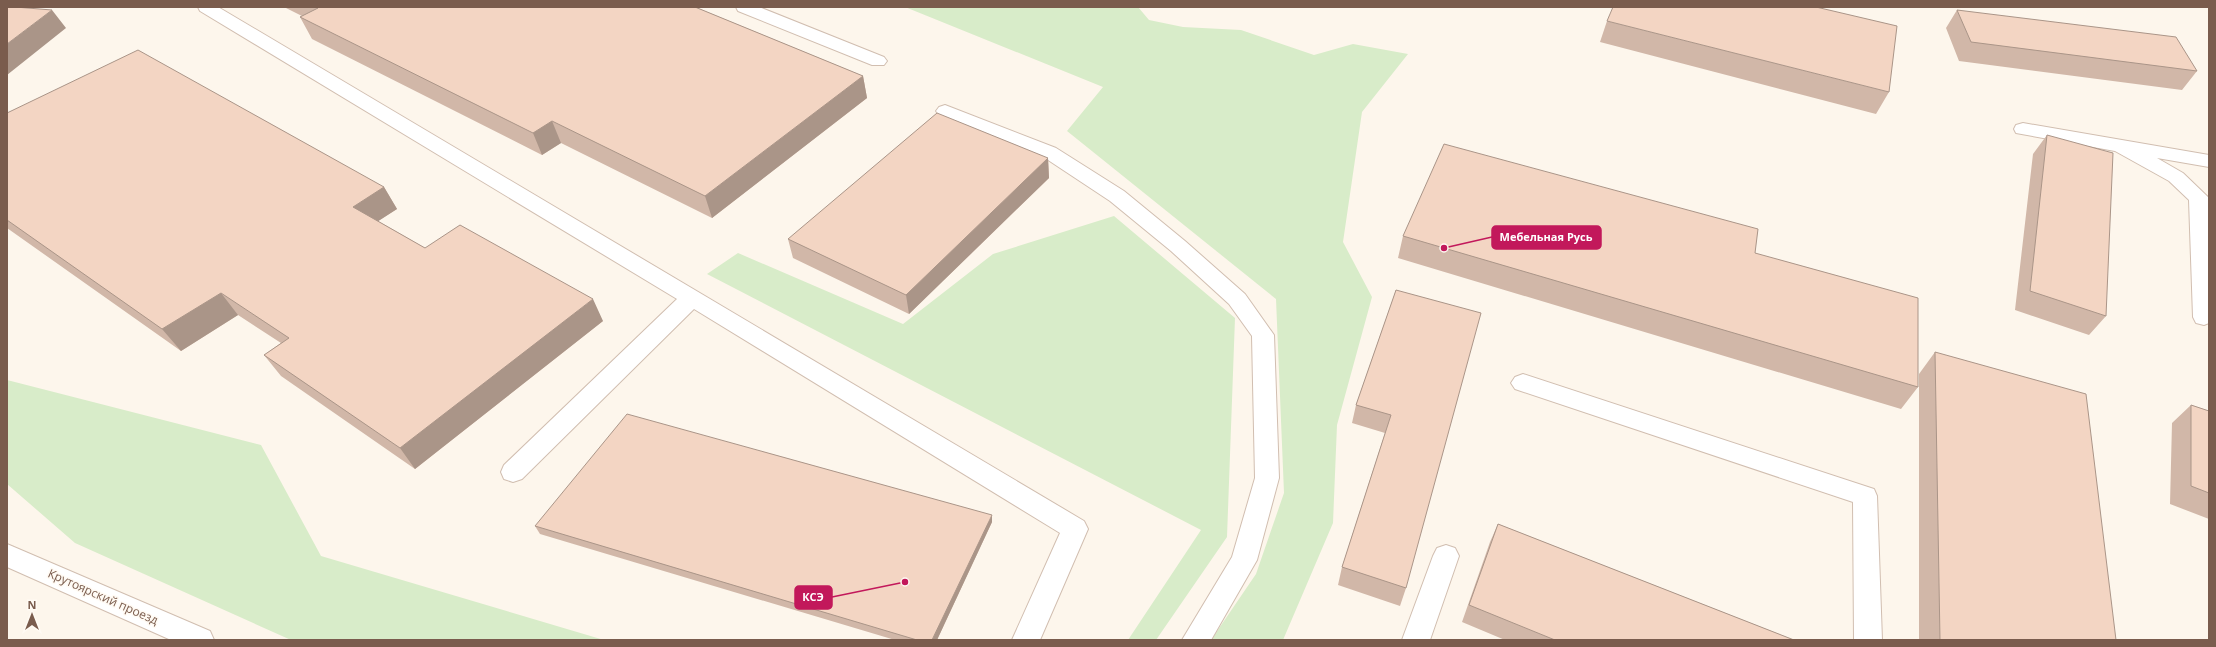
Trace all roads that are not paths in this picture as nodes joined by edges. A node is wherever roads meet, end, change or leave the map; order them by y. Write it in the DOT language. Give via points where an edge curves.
graph roads {
  1 [pos="206,7"];
  2 [pos="744,7"];
  3 [pos="878,61"];
  4 [pos="944,111"];
  5 [pos="2023,129"];
  6 [pos="2121,146"];
  7 [pos="2209,161"];
  8 [pos="692,298"];
  9 [pos="2204,316"];
  10 [pos="1523,384"];
  11 [pos="513,472"];
  12 [pos="7,555"];
  13 [pos="1446,556"];
  14 [pos="200,640"];
  15 [pos="1026,640"];
  16 [pos="1196,640"];
  17 [pos="1416,640"];
  18 [pos="1868,640"];
  1 -- 8 [label="street"];
  2 -- 3 [label="street"];
  4 -- 16 [label="street" via="1049,152 1117,196 1237,299 1263,335 1267,478 1244,560"];
  5 -- 6 [label="street"];
  6 -- 7 [label="street"];
  6 -- 9 [label="street" via="2176,177 2199,198"];
  8 -- 11 [label="street"];
  8 -- 15 [label="street" via="1075,528"];
  10 -- 18 [label="street" via="1865,496"];
  12 -- 14 [label="street, Крутоярский проезд"];
  13 -- 17 [label="street"];
}
